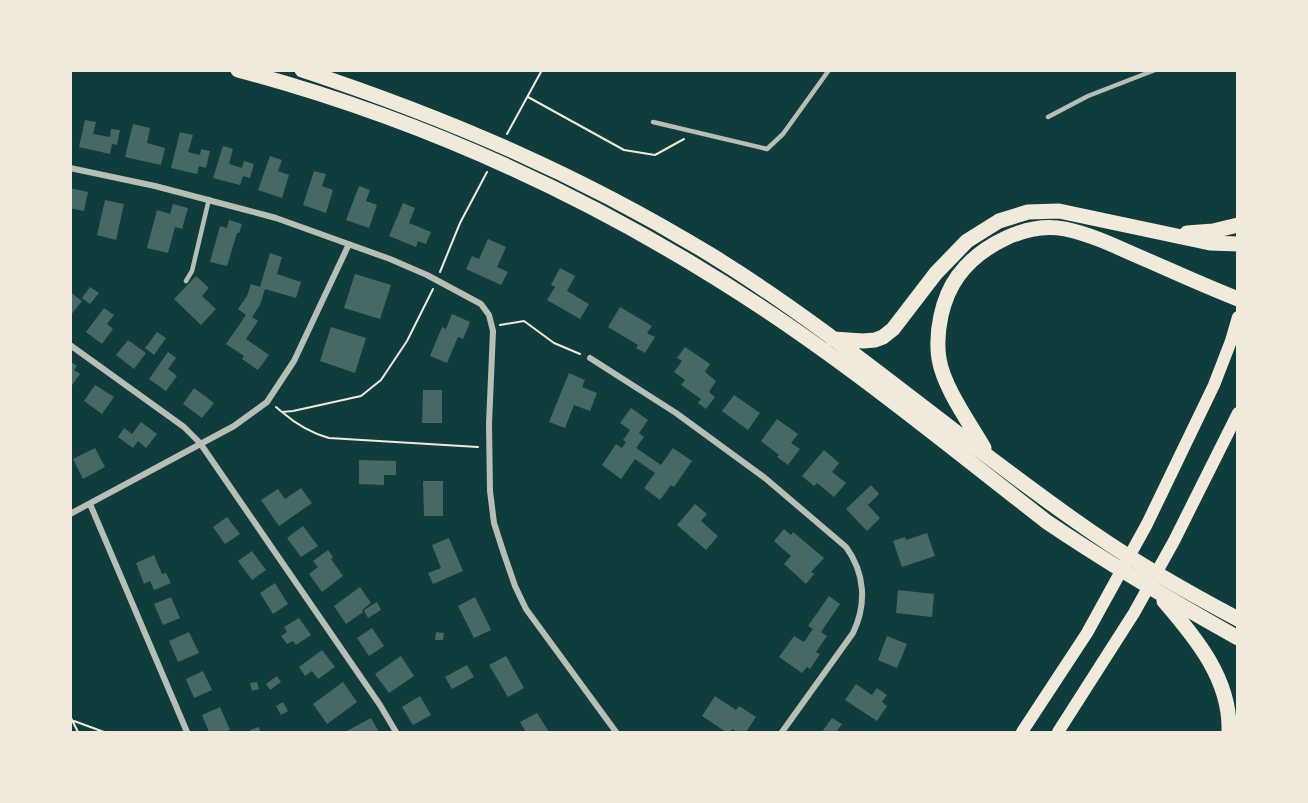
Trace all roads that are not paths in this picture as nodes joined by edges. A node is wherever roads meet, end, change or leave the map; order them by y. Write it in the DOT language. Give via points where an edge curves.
graph roads {
  1 [pos="238,70"];
  2 [pos="302,70"];
  3 [pos="829,70"];
  4 [pos="1155,70"];
  5 [pos="1048,117"];
  6 [pos="653,122"];
  7 [pos="70,168"];
  8 [pos="209,199"];
  9 [pos="1238,225"];
  10 [pos="1170,235"];
  11 [pos="349,244"];
  12 [pos="1238,244"];
  13 [pos="186,281"];
  14 [pos="1238,287"];
  15 [pos="1238,293"];
  16 [pos="1238,300"];
  17 [pos="1238,317"];
  18 [pos="833,339"];
  19 [pos="70,345"];
  20 [pos="590,358"];
  21 [pos="1238,413"];
  22 [pos="200,443"];
  23 [pos="988,456"];
  24 [pos="90,504"];
  25 [pos="70,514"];
  26 [pos="1156,592"];
  27 [pos="1238,619"];
  28 [pos="1238,638"];
  29 [pos="188,732"];
  30 [pos="396,732"];
  31 [pos="616,732"];
  32 [pos="782,732"];
  33 [pos="1022,732"];
  34 [pos="1058,732"];
  35 [pos="1229,732"];
  1 -- 26 [label="highway" via="291,84 448,140 549,184 631,227 775,316 1047,522"];
  2 -- 18 [label="highway" via="448,122 551,167 712,255"];
  3 -- 6 [label="lane" via="783,135 767,150"];
  4 -- 5 [label="lane" via="1088,96"];
  7 -- 8 [label="street"];
  8 -- 11 [label="street"];
  8 -- 13 [label="lane" via="192,271"];
  9 -- 10 [label="highway"];
  10 -- 12 [label="highway"];
  10 -- 18 [label="highway" via="1059,211 1028,212 999,221 967,241 883,337 863,341"];
  11 -- 22 [label="street" via="294,361 267,402 234,426"];
  11 -- 31 [label="street" via="437,280 481,304 489,315 493,331 489,447 494,523 515,586 535,622"];
  14 -- 15 [label="main road"];
  16 -- 23 [label="highway" via="1094,237 1063,228 1014,233 993,245 958,276 948,294 938,346 939,361 956,400"];
  17 -- 33 [label="main road" via="1214,385 1147,524 1087,633"];
  18 -- 23 [label="highway"];
  19 -- 22 [label="street" via="184,427"];
  20 -- 32 [label="street" via="676,413 765,478 855,559 862,587 860,620"];
  21 -- 34 [label="main road" via="1134,612"];
  22 -- 24 [label="street"];
  22 -- 30 [label="street"];
  23 -- 27 [label="highway" via="1097,536"];
  24 -- 25 [label="street"];
  24 -- 29 [label="street"];
  26 -- 28 [label="highway"];
  26 -- 35 [label="highway" via="1214,668 1230,722"];
}
